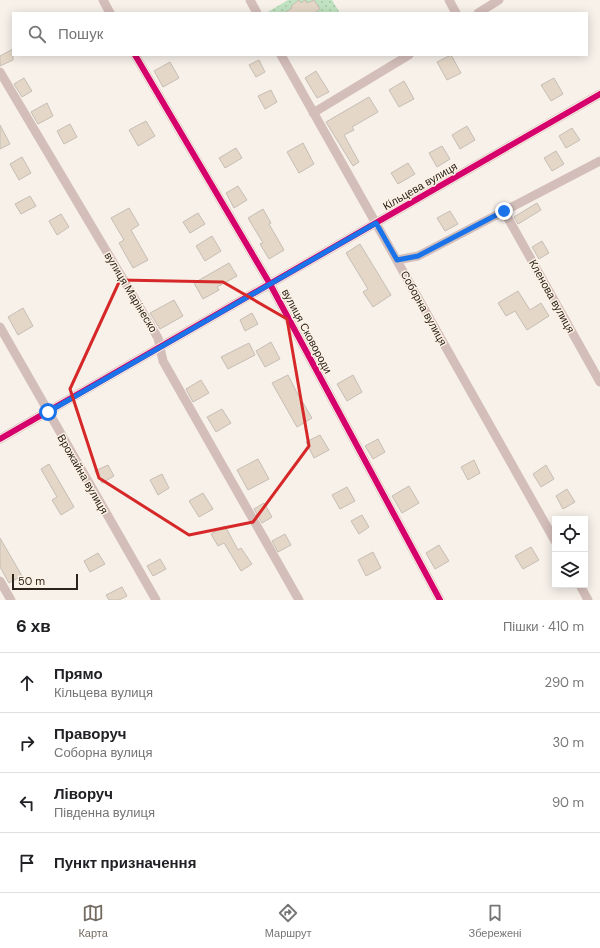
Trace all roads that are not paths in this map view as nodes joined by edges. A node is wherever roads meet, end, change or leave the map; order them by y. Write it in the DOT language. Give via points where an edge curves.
graph roads {
  1 [pos="103,0"];
  2 [pos="449,0"];
  3 [pos="499,0"];
  4 [pos="253,1"];
  5 [pos="109,12"];
  6 [pos="257,12"];
  7 [pos="455,12"];
  8 [pos="480,12"];
  9 [pos="136,56"];
  10 [pos="282,56"];
  11 [pos="407,56"];
  12 [pos="0,72"];
  13 [pos="600,94"];
  14 [pos="313,112"];
  15 [pos="600,161"];
  16 [pos="504,211"];
  17 [pos="376,223"];
  18 [pos="397,260"];
  19 [pos="270,284"];
  20 [pos="0,326"];
  21 [pos="161,347"];
  22 [pos="600,382"];
  23 [pos="48,412"];
  24 [pos="0,439"];
  25 [pos="552,536"];
  26 [pos="0,581"];
  27 [pos="582,588"];
  28 [pos="11,600"];
  29 [pos="156,600"];
  30 [pos="299,600"];
  31 [pos="440,600"];
  32 [pos="588,600"];
  1 -- 5 [label="street"];
  2 -- 7 [label="street"];
  3 -- 8 [label="street"];
  4 -- 6 [label="street"];
  9 -- 19 [label="street, вулиця Сковороди"];
  10 -- 14 [label="street, Соборна вулиця"];
  11 -- 14 [label="street"];
  12 -- 21 [label="street, вулиця Марінеско"];
  13 -- 17 [label="street, Кільцева вулиця"];
  14 -- 17 [label="street, Соборна вулиця"];
  15 -- 16 [label="street"];
  16 -- 18 [label="street" via="418,256"];
  16 -- 22 [label="street, Кленова вулиця"];
  17 -- 18 [label="street, Соборна вулиця"];
  17 -- 19 [label="street, Кільцева вулиця"];
  18 -- 25 [label="street, Соборна вулиця"];
  19 -- 21 [label="street, Кільцева вулиця"];
  19 -- 31 [label="street, вулиця Сковороди"];
  20 -- 23 [label="street, Врожайна вулиця"];
  21 -- 23 [label="street, Кільцева вулиця"];
  21 -- 30 [label="street, вулиця Марінеско" via="163,361"];
  23 -- 24 [label="street, Кільцева вулиця"];
  23 -- 29 [label="street, Врожайна вулиця"];
  26 -- 28 [label="street"];
  27 -- 32 [label="street"];
}
